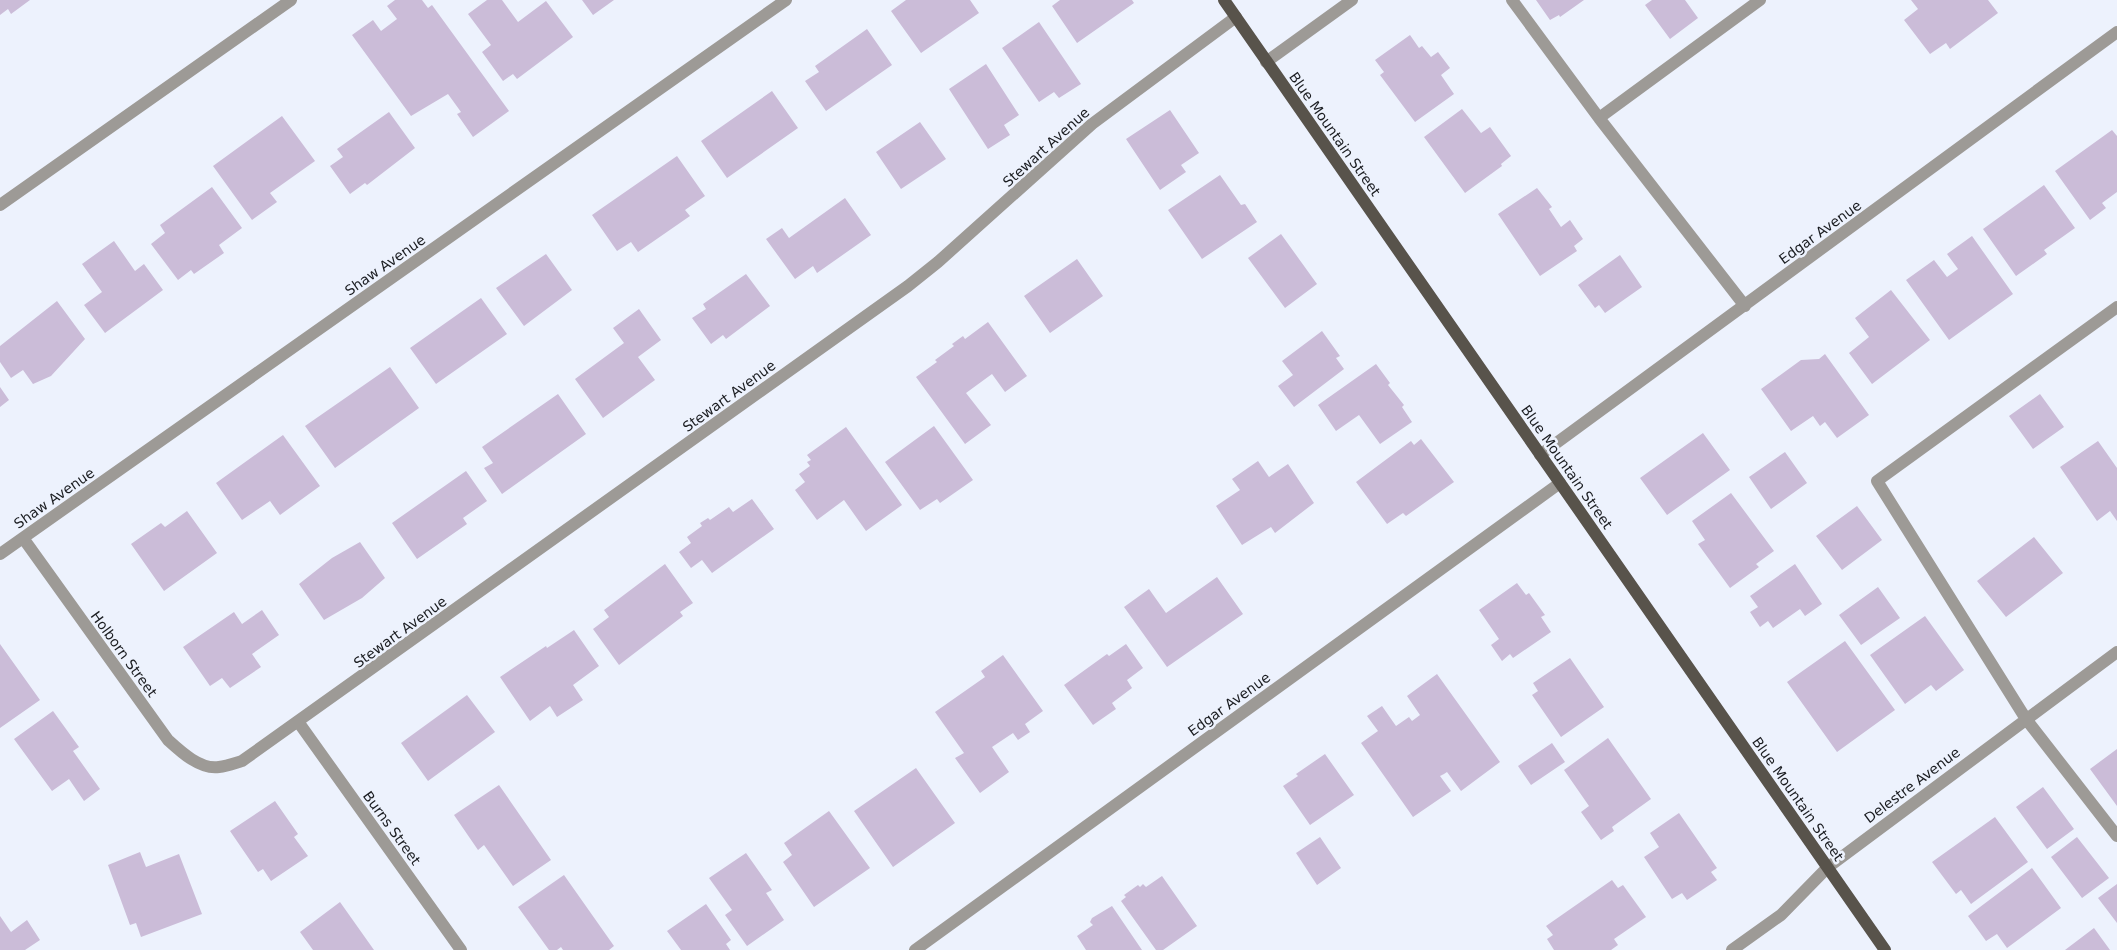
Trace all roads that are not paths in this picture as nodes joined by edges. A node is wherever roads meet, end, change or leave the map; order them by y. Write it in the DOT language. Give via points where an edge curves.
graph roads {
  1 [pos="292,0"];
  2 [pos="786,0"];
  3 [pos="1224,0"];
  4 [pos="1352,0"];
  5 [pos="1512,0"];
  6 [pos="1760,0"];
  7 [pos="1236,17"];
  8 [pos="2117,32"];
  9 [pos="1266,62"];
  10 [pos="1599,118"];
  11 [pos="0,205"];
  12 [pos="1745,306"];
  13 [pos="2117,308"];
  14 [pos="1540,455"];
  15 [pos="1560,483"];
  16 [pos="23,538"];
  17 [pos="0,554"];
  18 [pos="2117,652"];
  19 [pos="2026,719"];
  20 [pos="299,723"];
  21 [pos="217,768"];
  22 [pos="2117,836"];
  23 [pos="1827,868"];
  24 [pos="461,950"];
  25 [pos="915,950"];
  26 [pos="1732,950"];
  27 [pos="1885,950"];
  1 -- 11 [label="street"];
  2 -- 16 [label="street, Shaw Avenue"];
  3 -- 7 [label="main road, Blue Mountain Street"];
  4 -- 9 [label="street"];
  5 -- 10 [label="street"];
  6 -- 10 [label="street"];
  7 -- 9 [label="main road, Blue Mountain Street"];
  7 -- 20 [label="street, Stewart Avenue" via="1092,124 908,286"];
  8 -- 12 [label="street, Edgar Avenue"];
  9 -- 14 [label="main road, Blue Mountain Street"];
  10 -- 12 [label="street"];
  12 -- 14 [label="street, Edgar Avenue"];
  13 -- 19 [label="street" via="1877,481"];
  14 -- 15 [label="main road, Blue Mountain Street"];
  15 -- 23 [label="main road, Blue Mountain Street"];
  15 -- 25 [label="street, Edgar Avenue"];
  16 -- 17 [label="street, Shaw Avenue"];
  16 -- 21 [label="street, Holborn Street" via="168,740 198,762"];
  18 -- 19 [label="street, Delestre Avenue"];
  19 -- 22 [label="street"];
  19 -- 23 [label="street, Delestre Avenue"];
  20 -- 21 [label="street, Stewart Avenue" via="242,761"];
  20 -- 24 [label="street, Burns Street"];
  23 -- 26 [label="street, Delestre Avenue" via="1781,915"];
  23 -- 27 [label="main road, Blue Mountain Street"];
}
